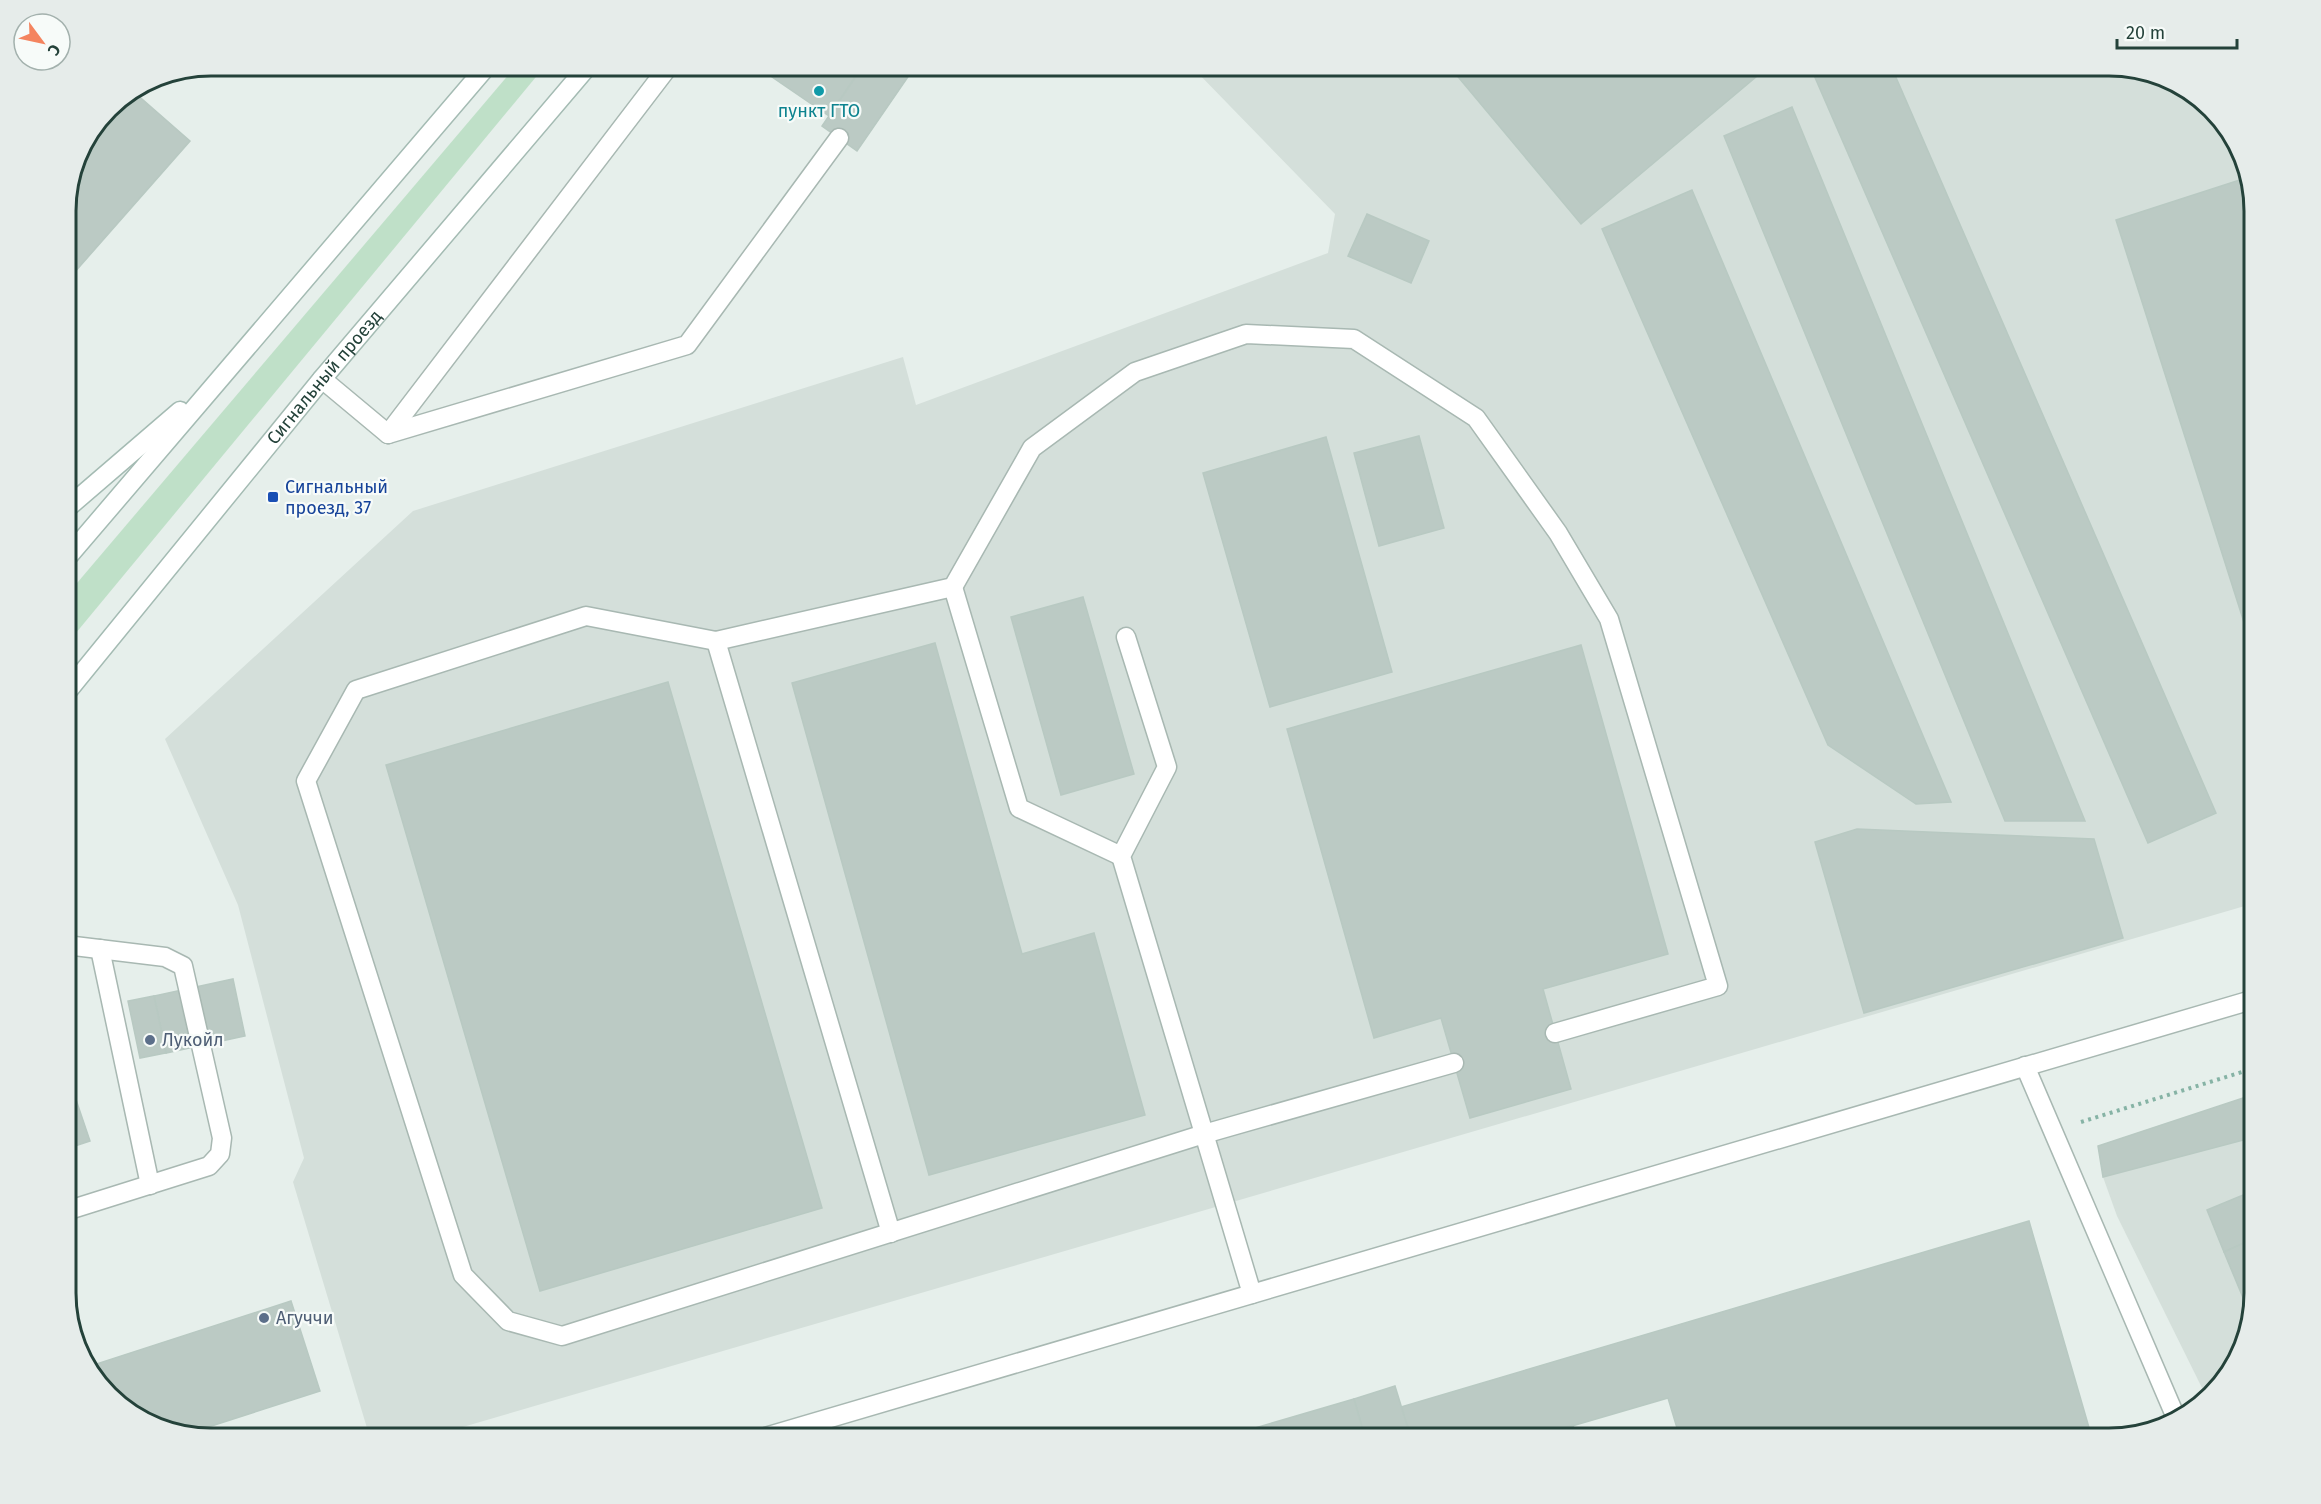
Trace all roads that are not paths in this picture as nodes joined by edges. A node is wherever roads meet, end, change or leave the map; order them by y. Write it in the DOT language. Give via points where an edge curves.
graph roads {
  1 [pos="478,76"];
  2 [pos="580,76"];
  3 [pos="661,76"];
  4 [pos="839,138"];
  5 [pos="224,372"];
  6 [pos="322,379"];
  7 [pos="388,434"];
  8 [pos="77,499"];
  9 [pos="77,545"];
  10 [pos="953,587"];
  11 [pos="1125,637"];
  12 [pos="716,642"];
  13 [pos="77,680"];
  14 [pos="1121,856"];
  15 [pos="77,946"];
  16 [pos="100,949"];
  17 [pos="2244,1002"];
  18 [pos="1555,1033"];
  19 [pos="1454,1063"];
  20 [pos="2025,1066"];
  21 [pos="1204,1134"];
  22 [pos="150,1185"];
  23 [pos="77,1208"];
  24 [pos="891,1233"];
  25 [pos="1252,1294"];
  26 [pos="2173,1411"];
  27 [pos="799,1427"];
  1 -- 5 [label="main road"];
  2 -- 6 [label="main road, Сигнальный проезд"];
  3 -- 7 [label="main road"];
  4 -- 7 [label="main road" via="687,345"];
  5 -- 8 [label="main road"];
  5 -- 9 [label="main road"];
  6 -- 7 [label="main road"];
  6 -- 13 [label="main road, Сигнальный проезд"];
  10 -- 12 [label="main road"];
  10 -- 14 [label="main road" via="1019,808"];
  10 -- 18 [label="main road" via="1032,448 1136,372 1246,334 1354,339 1476,417 1558,533 1609,619 1718,986"];
  11 -- 14 [label="main road" via="1167,767"];
  12 -- 24 [label="main road"];
  12 -- 24 [label="main road" via="586,616 356,690 306,781 463,1275 508,1321 562,1336"];
  14 -- 21 [label="main road"];
  15 -- 16 [label="main road"];
  16 -- 22 [label="main road"];
  16 -- 22 [label="main road" via="172,959 183,966 189,983 222,1146 209,1166"];
  17 -- 20 [label="main road"];
  19 -- 21 [label="main road"];
  20 -- 25 [label="main road"];
  20 -- 26 [label="main road"];
  21 -- 24 [label="main road"];
  21 -- 25 [label="main road"];
  22 -- 23 [label="main road"];
  25 -- 27 [label="main road"];
}
